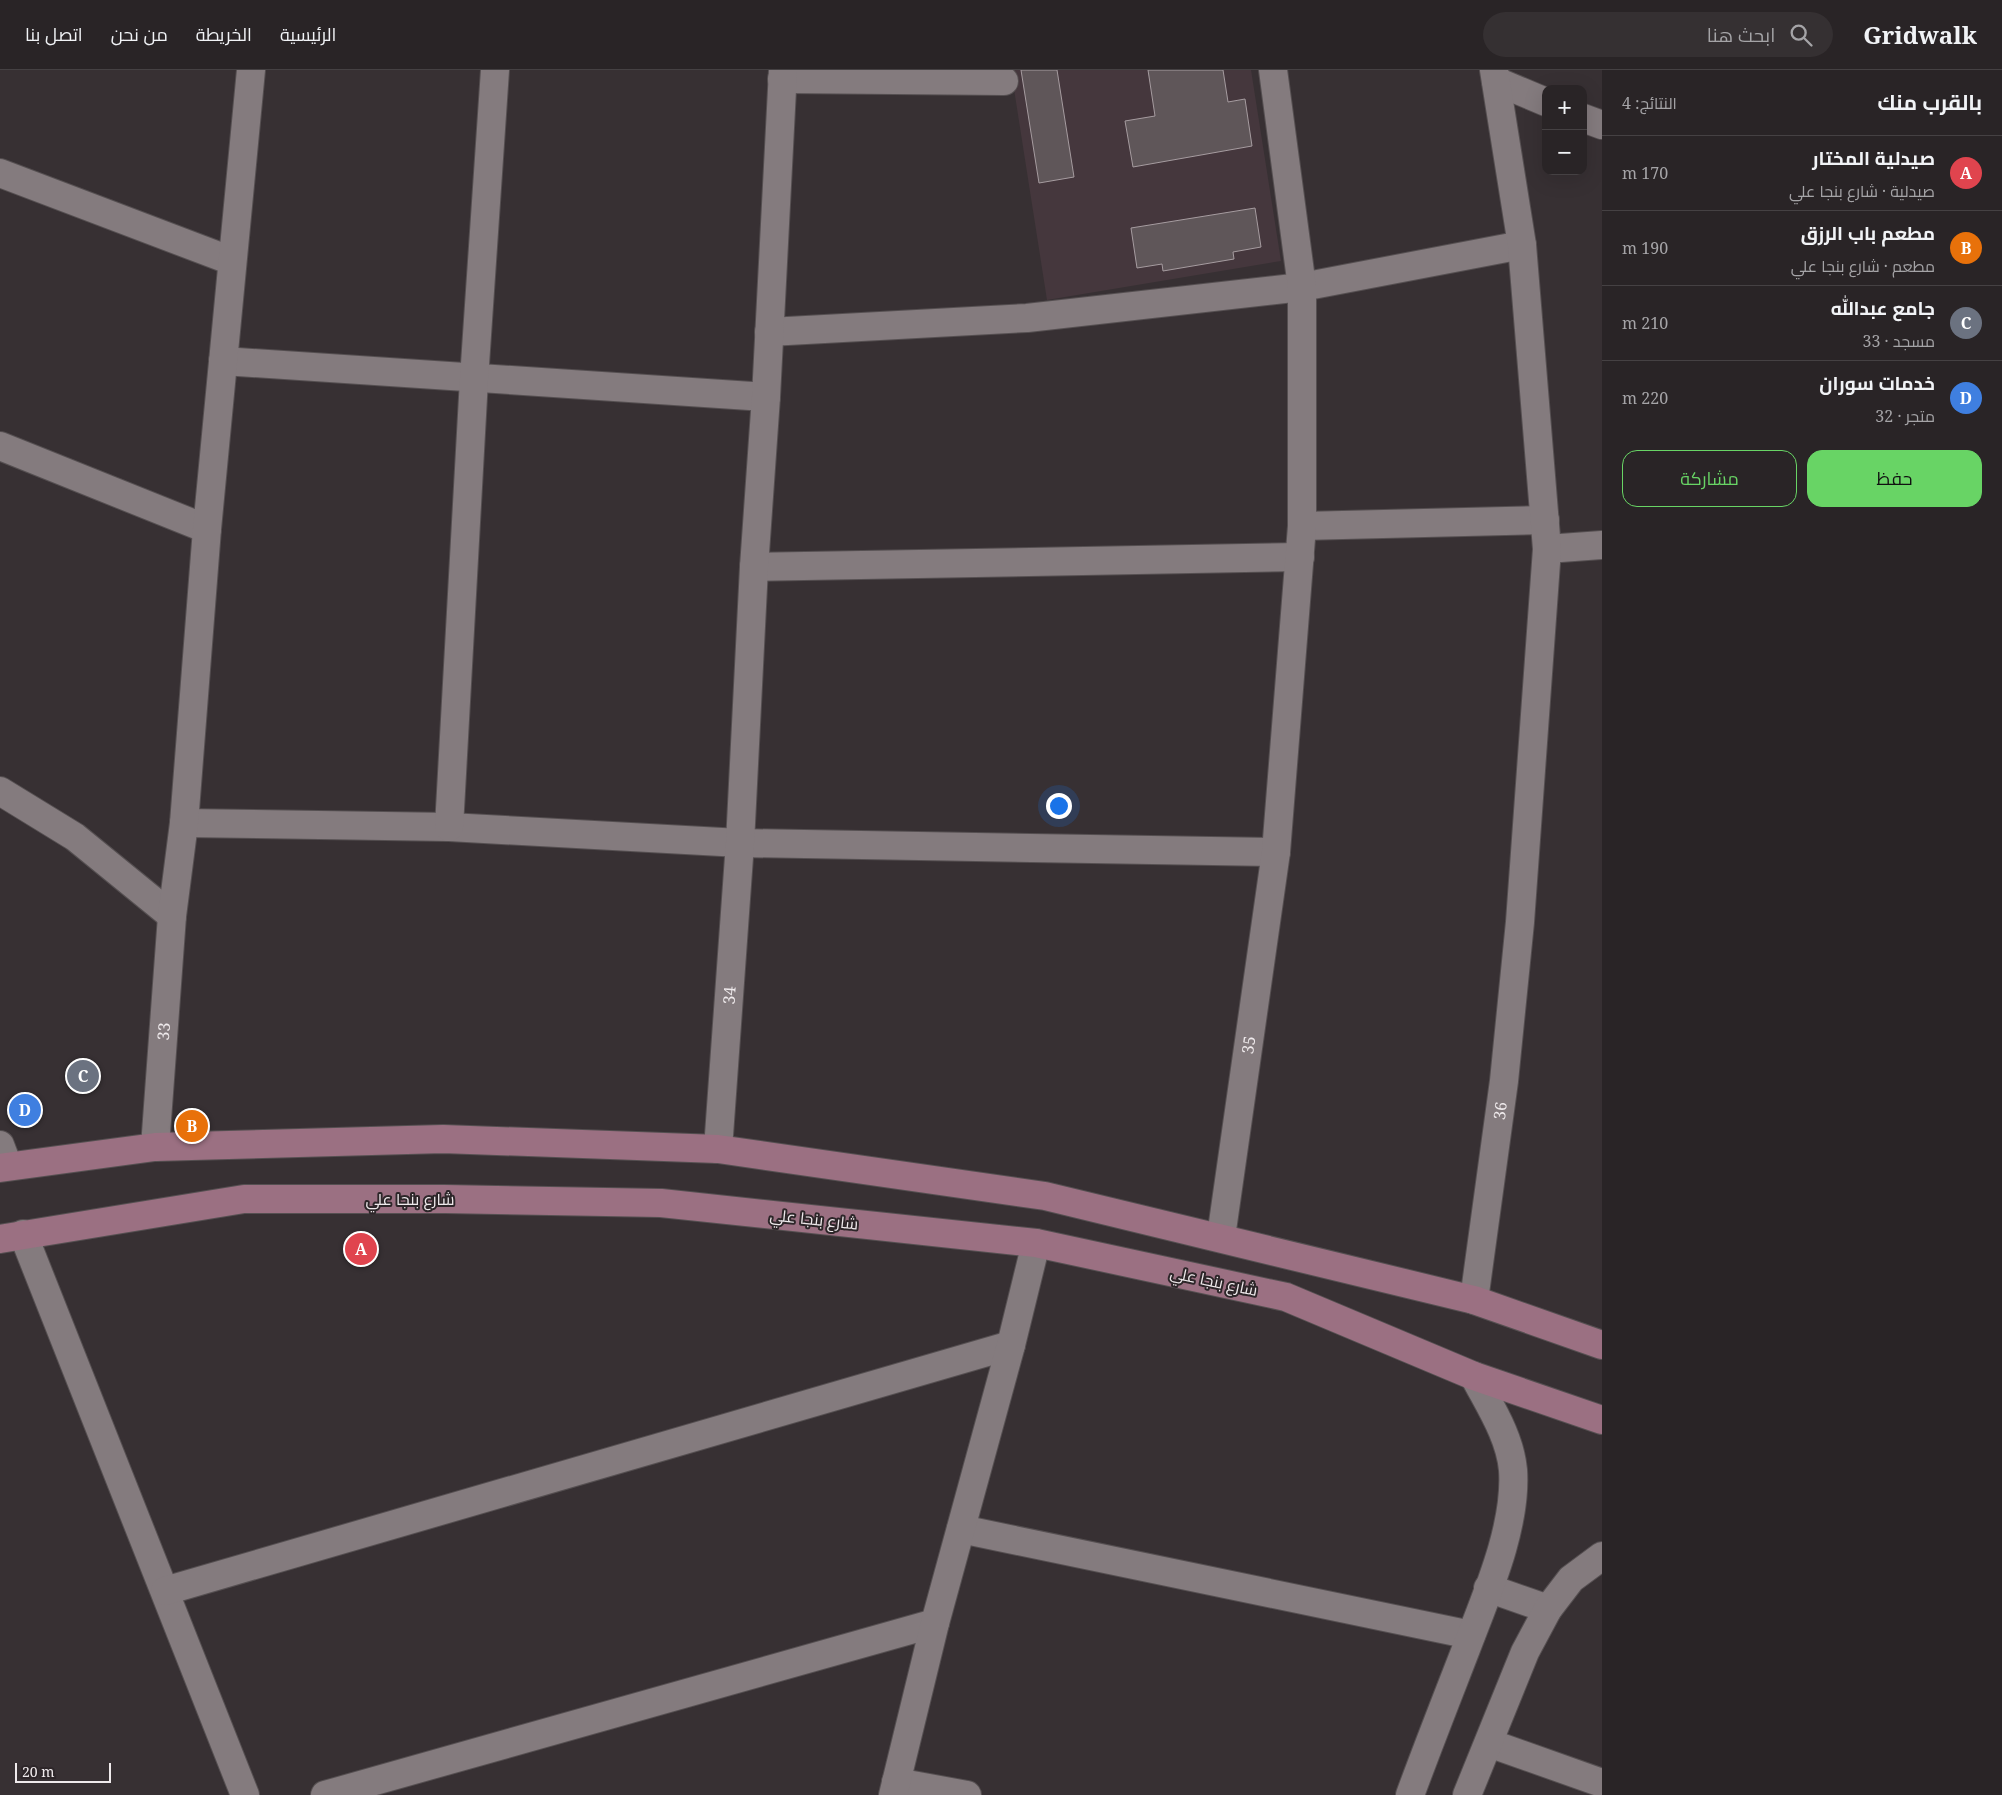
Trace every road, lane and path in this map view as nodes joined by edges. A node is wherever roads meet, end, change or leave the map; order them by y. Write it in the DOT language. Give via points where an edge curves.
graph roads {
  1 [pos="250,70"];
  2 [pos="495,70"];
  3 [pos="1273,70"];
  4 [pos="783,75"];
  5 [pos="920,75"];
  6 [pos="1495,76"];
  7 [pos="1004,82"];
  8 [pos="1542,100"];
  9 [pos="1587,120"];
  10 [pos="1602,126"];
  11 [pos="0,173"];
  12 [pos="1522,245"];
  13 [pos="232,261"];
  14 [pos="1302,287"];
  15 [pos="769,332"];
  16 [pos="223,362"];
  17 [pos="474,379"];
  18 [pos="766,397"];
  19 [pos="0,446"];
  20 [pos="1545,520"];
  21 [pos="1302,526"];
  22 [pos="207,529"];
  23 [pos="1602,545"];
  24 [pos="1546,549"];
  25 [pos="1300,556"];
  26 [pos="754,567"];
  27 [pos="0,791"];
  28 [pos="184,822"];
  29 [pos="449,827"];
  30 [pos="740,843"];
  31 [pos="1276,852"];
  32 [pos="172,916"];
  33 [pos="155,1147"];
  34 [pos="718,1149"];
  35 [pos="3,1160"];
  36 [pos="12,1236"];
  37 [pos="1221,1238"];
  38 [pos="1036,1243"];
  39 [pos="1474,1300"];
  40 [pos="1011,1345"];
  41 [pos="1602,1345"];
  42 [pos="1474,1376"];
  43 [pos="1602,1420"];
  44 [pos="961,1528"];
  45 [pos="1602,1556"];
  46 [pos="1488,1588"];
  47 [pos="165,1590"];
  48 [pos="1548,1609"];
  49 [pos="935,1623"];
  50 [pos="1471,1636"];
  51 [pos="1489,1744"];
  52 [pos="1602,1783"];
  53 [pos="894,1789"];
  54 [pos="245,1795"];
  55 [pos="325,1795"];
  56 [pos="967,1795"];
  57 [pos="1410,1795"];
  58 [pos="1467,1795"];
  1 -- 13 [label="street, 33"];
  2 -- 17 [label="street"];
  3 -- 14 [label="street, 35"];
  4 -- 5 [label="street"];
  4 -- 15 [label="street, 34"];
  5 -- 7 [label="street"];
  6 -- 8 [label="street"];
  6 -- 12 [label="street, 36"];
  9 -- 10 [label="street"];
  11 -- 13 [label="street"];
  12 -- 14 [label="street"];
  12 -- 20 [label="street, 36"];
  13 -- 16 [label="street, 33"];
  14 -- 15 [label="street" via="1027,318"];
  14 -- 21 [label="street, 35"];
  15 -- 18 [label="street, 34"];
  16 -- 17 [label="street"];
  16 -- 22 [label="street, 33"];
  17 -- 18 [label="street"];
  17 -- 29 [label="street"];
  18 -- 26 [label="street, 34"];
  19 -- 22 [label="street"];
  20 -- 21 [label="street"];
  20 -- 24 [label="street, 36"];
  21 -- 25 [label="street, 35"];
  22 -- 28 [label="street, 33"];
  23 -- 24 [label="street"];
  24 -- 39 [label="street, 36" via="1520,922 1504,1081"];
  25 -- 26 [label="street"];
  25 -- 31 [label="street, 35"];
  26 -- 30 [label="street, 34"];
  27 -- 32 [label="street" via="75,837"];
  28 -- 29 [label="street"];
  28 -- 32 [label="street, 33"];
  29 -- 30 [label="street"];
  30 -- 31 [label="street"];
  30 -- 34 [label="street, 34"];
  31 -- 37 [label="street, 35"];
  32 -- 33 [label="street, 33"];
  33 -- 34 [label="main road" via="443,1139"];
  33 -- 35 [label="main road"];
  34 -- 37 [label="main road" via="1045,1196"];
  36 -- 38 [label="main road, شارع بنجا علي" via="244,1199 445,1199 661,1203"];
  36 -- 47 [label="street"];
  37 -- 39 [label="main road"];
  38 -- 40 [label="street"];
  38 -- 42 [label="main road, شارع بنجا علي" via="1286,1296"];
  39 -- 41 [label="main road"];
  40 -- 44 [label="street"];
  40 -- 47 [label="street"];
  42 -- 43 [label="main road, شارع بنجا علي"];
  42 -- 46 [label="street" via="1501,1428 1512,1469 1511,1507"];
  44 -- 49 [label="street"];
  44 -- 50 [label="street"];
  45 -- 48 [label="street" via="1571,1579"];
  46 -- 48 [label="street"];
  46 -- 50 [label="street"];
  47 -- 54 [label="street"];
  48 -- 51 [label="street" via="1525,1652"];
  49 -- 53 [label="street"];
  49 -- 55 [label="street"];
  50 -- 57 [label="street"];
  51 -- 52 [label="street"];
  51 -- 58 [label="street"];
  53 -- 56 [label="street"];
}
